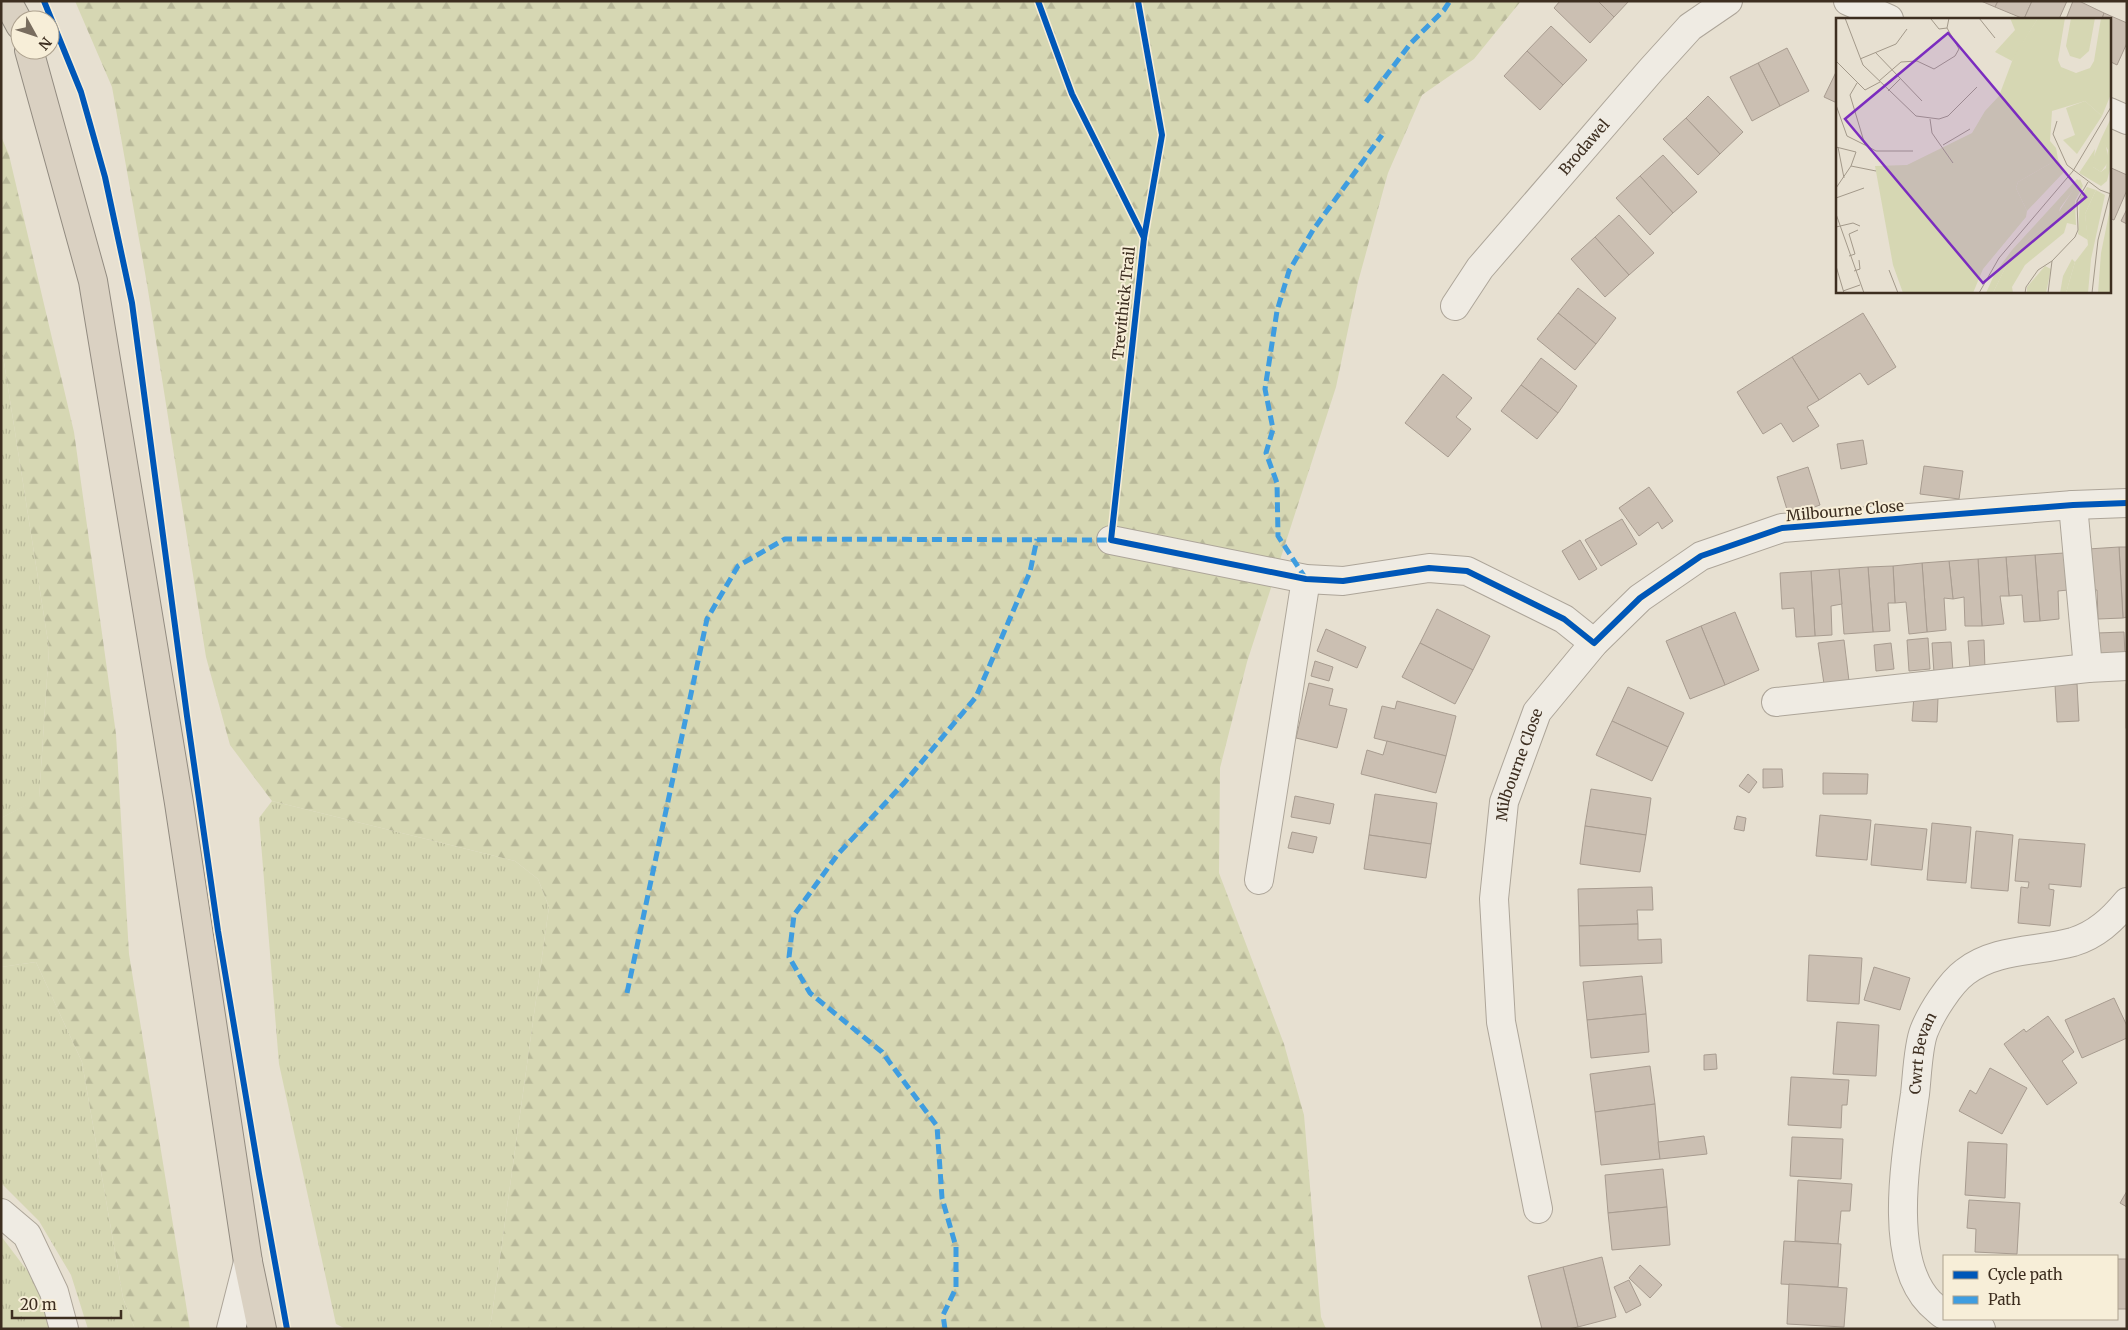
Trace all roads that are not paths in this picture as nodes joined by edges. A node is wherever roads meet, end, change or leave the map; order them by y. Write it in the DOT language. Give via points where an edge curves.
graph roads {
  1 [pos="1728,1"];
  2 [pos="1848,1"];
  3 [pos="1887,18"];
  4 [pos="32,60"];
  5 [pos="2110,112"];
  6 [pos="2127,120"];
  7 [pos="1455,306"];
  8 [pos="2127,502"];
  9 [pos="2073,505"];
  10 [pos="1111,540"];
  11 [pos="1306,579"];
  12 [pos="1594,643"];
  13 [pos="2127,666"];
  14 [pos="2088,668"];
  15 [pos="1776,702"];
  16 [pos="1259,880"];
  17 [pos="2127,902"];
  18 [pos="1538,1209"];
  19 [pos="1,1213"];
  20 [pos="248,1262"];
  21 [pos="1943,1314"];
  22 [pos="1957,1320"];
  23 [pos="64,1329"];
  24 [pos="231,1329"];
  25 [pos="262,1329"];
  26 [pos="1981,1329"];
  1 -- 7 [label="street, Brodawel" via="1690,28 1650,70 1480,268"];
  2 -- 3 [label="street"];
  4 -- 20 [label="highway" via="93,280 179,803"];
  5 -- 6 [label="street"];
  8 -- 9 [label="street, Milbourne Close"];
  9 -- 12 [label="street, Milbourne Close" via="1782,528 1701,556 1640,598"];
  9 -- 14 [label="street"];
  10 -- 11 [label="street"];
  11 -- 12 [label="street" via="1343,581 1429,568 1467,571 1564,620"];
  11 -- 16 [label="street"];
  12 -- 18 [label="street, Milbourne Close" via="1538,712 1504,802 1494,899 1501,1022"];
  13 -- 14 [label="street"];
  14 -- 15 [label="street"];
  17 -- 21 [label="street, Cwrt Bevan" via="2097,931 2074,942 1994,957 1964,972 1944,995 1924,1032 1903,1179 1904,1238 1909,1265 1923,1295"];
  19 -- 23 [label="street" via="26,1235 54,1292"];
  20 -- 24 [label="street"];
  20 -- 25 [label="highway"];
  22 -- 26 [label="street"];
}
